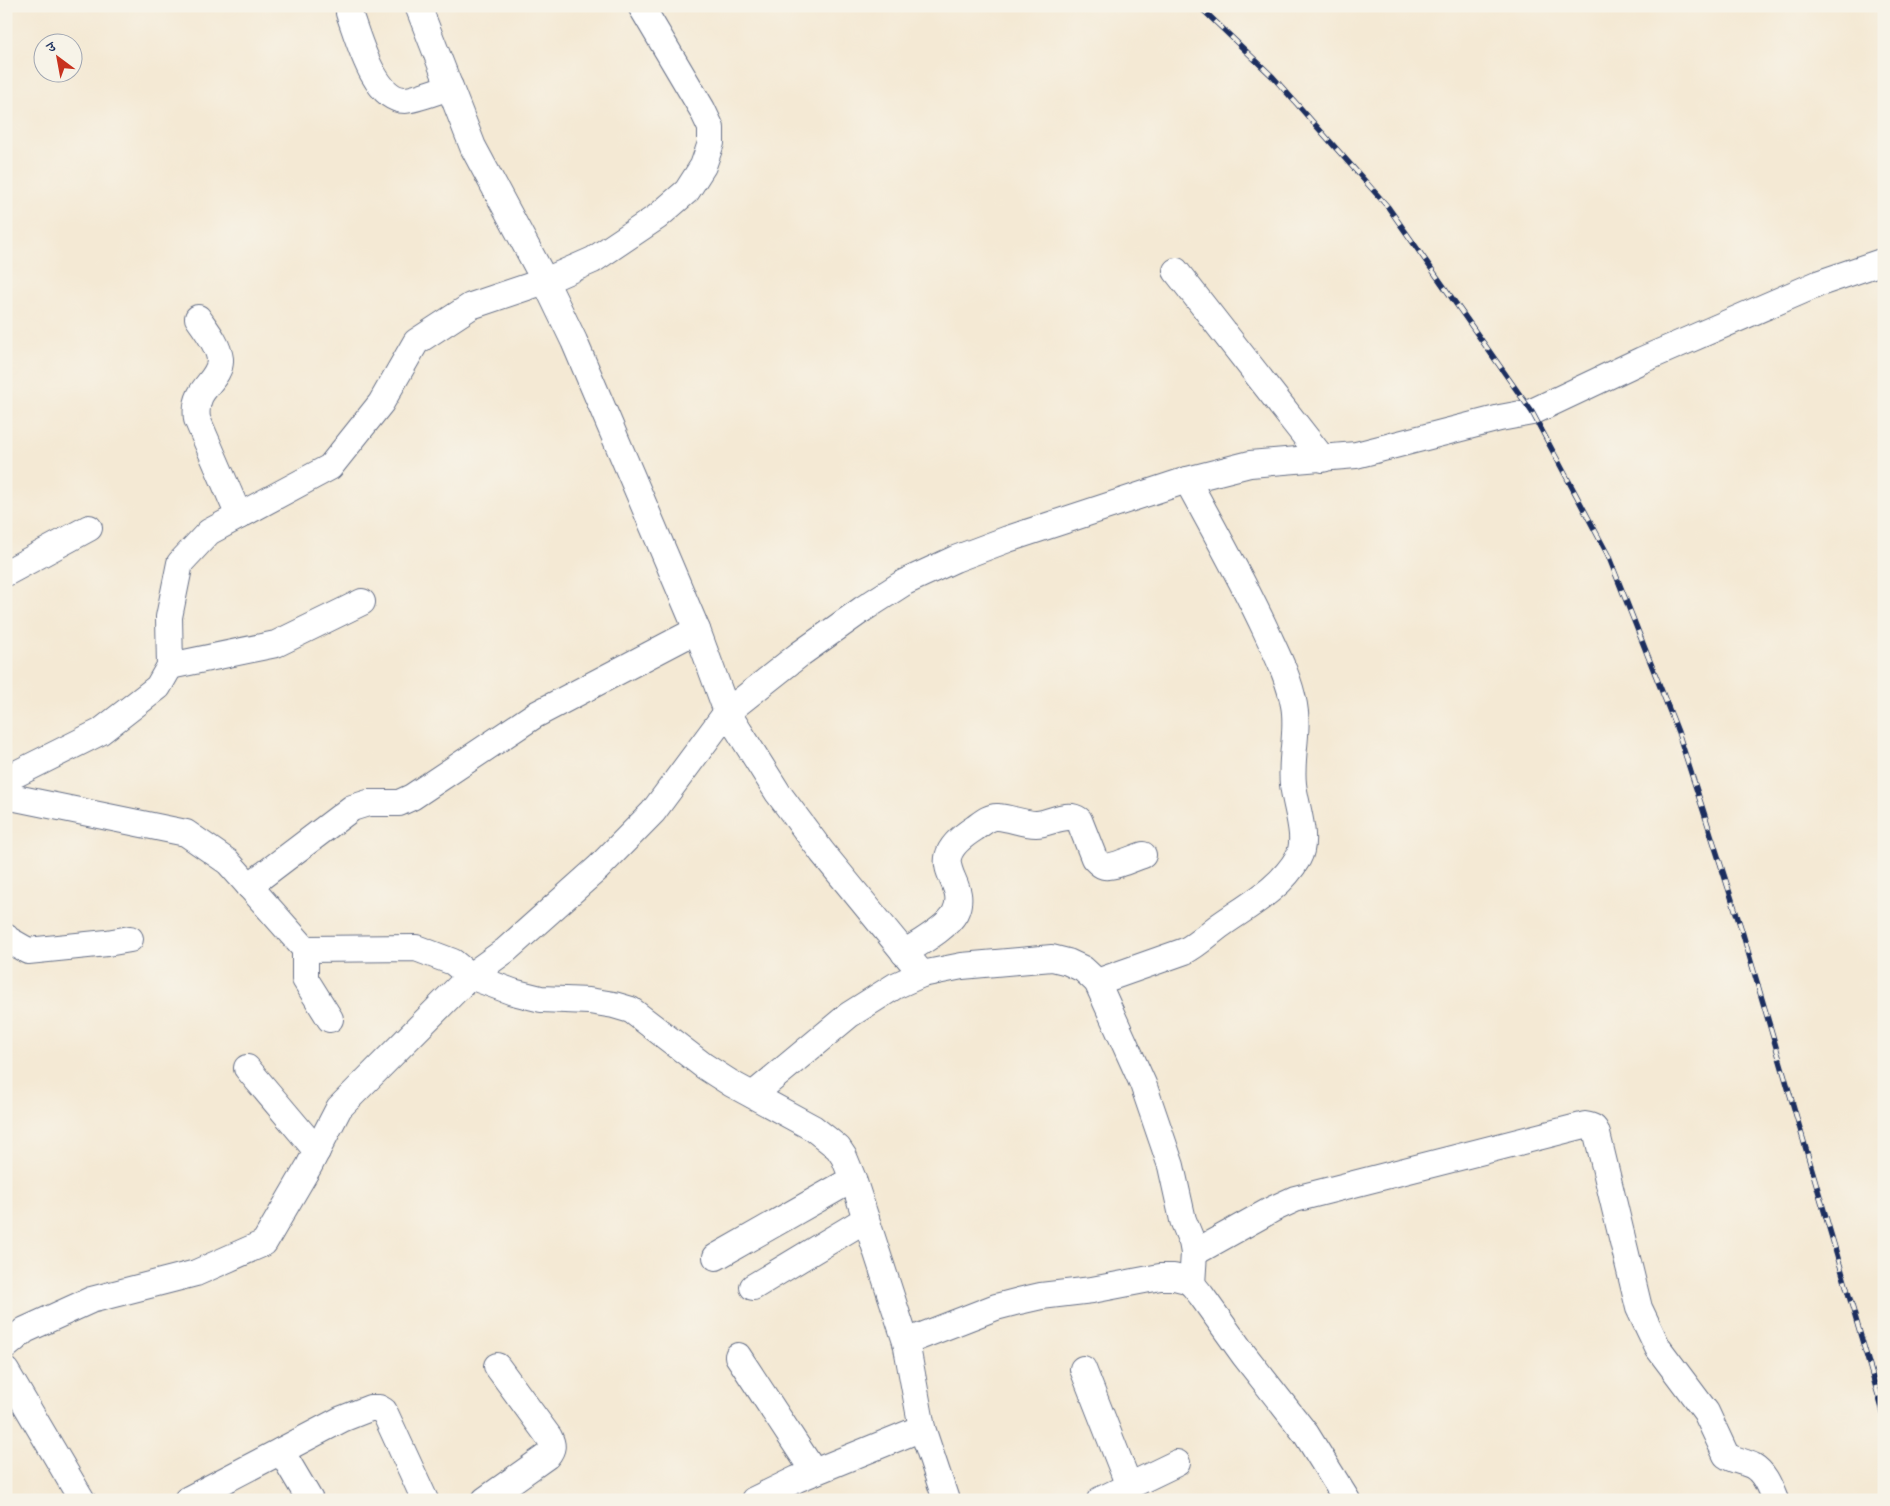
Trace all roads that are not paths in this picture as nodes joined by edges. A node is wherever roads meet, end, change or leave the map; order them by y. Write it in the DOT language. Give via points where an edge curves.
graph roads {
  1 [pos="418,6"];
  2 [pos="640,6"];
  3 [pos="349,13"];
  4 [pos="450,87"];
  5 [pos="1884,261"];
  6 [pos="1176,271"];
  7 [pos="545,281"];
  8 [pos="198,318"];
  9 [pos="1323,459"];
  10 [pos="1187,480"];
  11 [pos="239,516"];
  12 [pos="88,528"];
  13 [pos="6,574"];
  14 [pos="362,602"];
  15 [pos="697,630"];
  16 [pos="170,666"];
  17 [pos="727,712"];
  18 [pos="6,779"];
  19 [pos="6,796"];
  20 [pos="1143,855"];
  21 [pos="249,886"];
  22 [pos="6,937"];
  23 [pos="130,939"];
  24 [pos="305,949"];
  25 [pos="904,953"];
  26 [pos="922,974"];
  27 [pos="470,976"];
  28 [pos="1097,982"];
  29 [pos="330,1019"];
  30 [pos="248,1068"];
  31 [pos="753,1095"];
  32 [pos="317,1151"];
  33 [pos="853,1179"];
  34 [pos="866,1219"];
  35 [pos="1194,1253"];
  36 [pos="716,1257"];
  37 [pos="1192,1284"];
  38 [pos="753,1287"];
  39 [pos="906,1342"];
  40 [pos="6,1346"];
  41 [pos="738,1356"];
  42 [pos="497,1366"];
  43 [pos="1083,1369"];
  44 [pos="6,1371"];
  45 [pos="922,1428"];
  46 [pos="281,1451"];
  47 [pos="1177,1463"];
  48 [pos="814,1472"];
  49 [pos="1129,1486"];
  50 [pos="82,1500"];
  51 [pos="187,1500"];
  52 [pos="310,1500"];
  53 [pos="425,1500"];
  54 [pos="486,1500"];
  55 [pos="754,1500"];
  56 [pos="946,1500"];
  57 [pos="1100,1500"];
  58 [pos="1348,1500"];
  59 [pos="1775,1500"];
  1 -- 4 [label="street"];
  2 -- 7 [label="street" via="702,109 711,128 712,143 688,191 657,217 593,260"];
  3 -- 4 [label="street" via="375,78 394,98 406,100"];
  4 -- 7 [label="street" via="473,147"];
  5 -- 9 [label="street" via="1820,283 1532,412 1356,455"];
  6 -- 9 [label="street"];
  7 -- 11 [label="street" via="471,306 416,342 381,402 330,467"];
  7 -- 15 [label="street" via="574,341"];
  8 -- 11 [label="street" via="215,344 220,360 214,377 198,400 197,419"];
  9 -- 10 [label="street" via="1250,464"];
  10 -- 17 [label="street" via="1008,539 905,582 800,654"];
  10 -- 28 [label="street" via="1250,596 1285,672 1294,706 1293,785 1303,846 1299,857 1280,880 1196,945"];
  11 -- 16 [label="street" via="209,532 180,562 169,617"];
  12 -- 13 [label="street"];
  14 -- 16 [label="street" via="276,644"];
  15 -- 17 [label="street"];
  15 -- 21 [label="street" via="535,715 412,797 399,803 368,803 352,808"];
  16 -- 18 [label="street" via="158,687 100,732"];
  17 -- 25 [label="street" via="778,793"];
  17 -- 27 [label="street" via="653,812 605,861 506,950"];
  19 -- 21 [label="street" via="186,833 228,862"];
  20 -- 25 [label="street" via="1104,866 1094,858 1080,820 1075,817 1039,824 997,816 988,819 969,831 947,855 957,894 955,912 949,921"];
  21 -- 24 [label="street"];
  22 -- 23 [label="street" via="28,951"];
  24 -- 27 [label="street" via="416,948 453,962"];
  24 -- 29 [label="street" via="305,979"];
  25 -- 26 [label="street"];
  26 -- 28 [label="street" via="962,966 1052,958 1083,969"];
  26 -- 31 [label="street" via="895,986 849,1015"];
  27 -- 31 [label="street" via="541,999 589,1001 631,1010 704,1066"];
  27 -- 32 [label="street" via="339,1108"];
  28 -- 35 [label="street" via="1143,1084 1171,1166"];
  30 -- 32 [label="street"];
  31 -- 33 [label="street" via="813,1128 838,1148"];
  32 -- 40 [label="street" via="264,1243 196,1273 91,1300 25,1330"];
  33 -- 34 [label="street"];
  33 -- 36 [label="street"];
  34 -- 38 [label="street"];
  34 -- 39 [label="street"];
  35 -- 37 [label="street"];
  35 -- 59 [label="street" via="1295,1199 1585,1124 1592,1126 1597,1134 1639,1308 1658,1348 1706,1412 1726,1455 1759,1471"];
  37 -- 39 [label="street" via="1174,1277 1160,1277 1041,1296 996,1307"];
  37 -- 58 [label="street" via="1306,1434"];
  39 -- 45 [label="street"];
  41 -- 48 [label="street"];
  42 -- 54 [label="street" via="549,1437 552,1451"];
  43 -- 49 [label="street"];
  44 -- 50 [label="street"];
  45 -- 48 [label="street"];
  45 -- 56 [label="street"];
  46 -- 51 [label="street"];
  46 -- 52 [label="street"];
  46 -- 53 [label="street" via="342,1419 370,1408 379,1408 384,1411"];
  47 -- 49 [label="street"];
  48 -- 55 [label="street"];
  49 -- 57 [label="street"];
}
